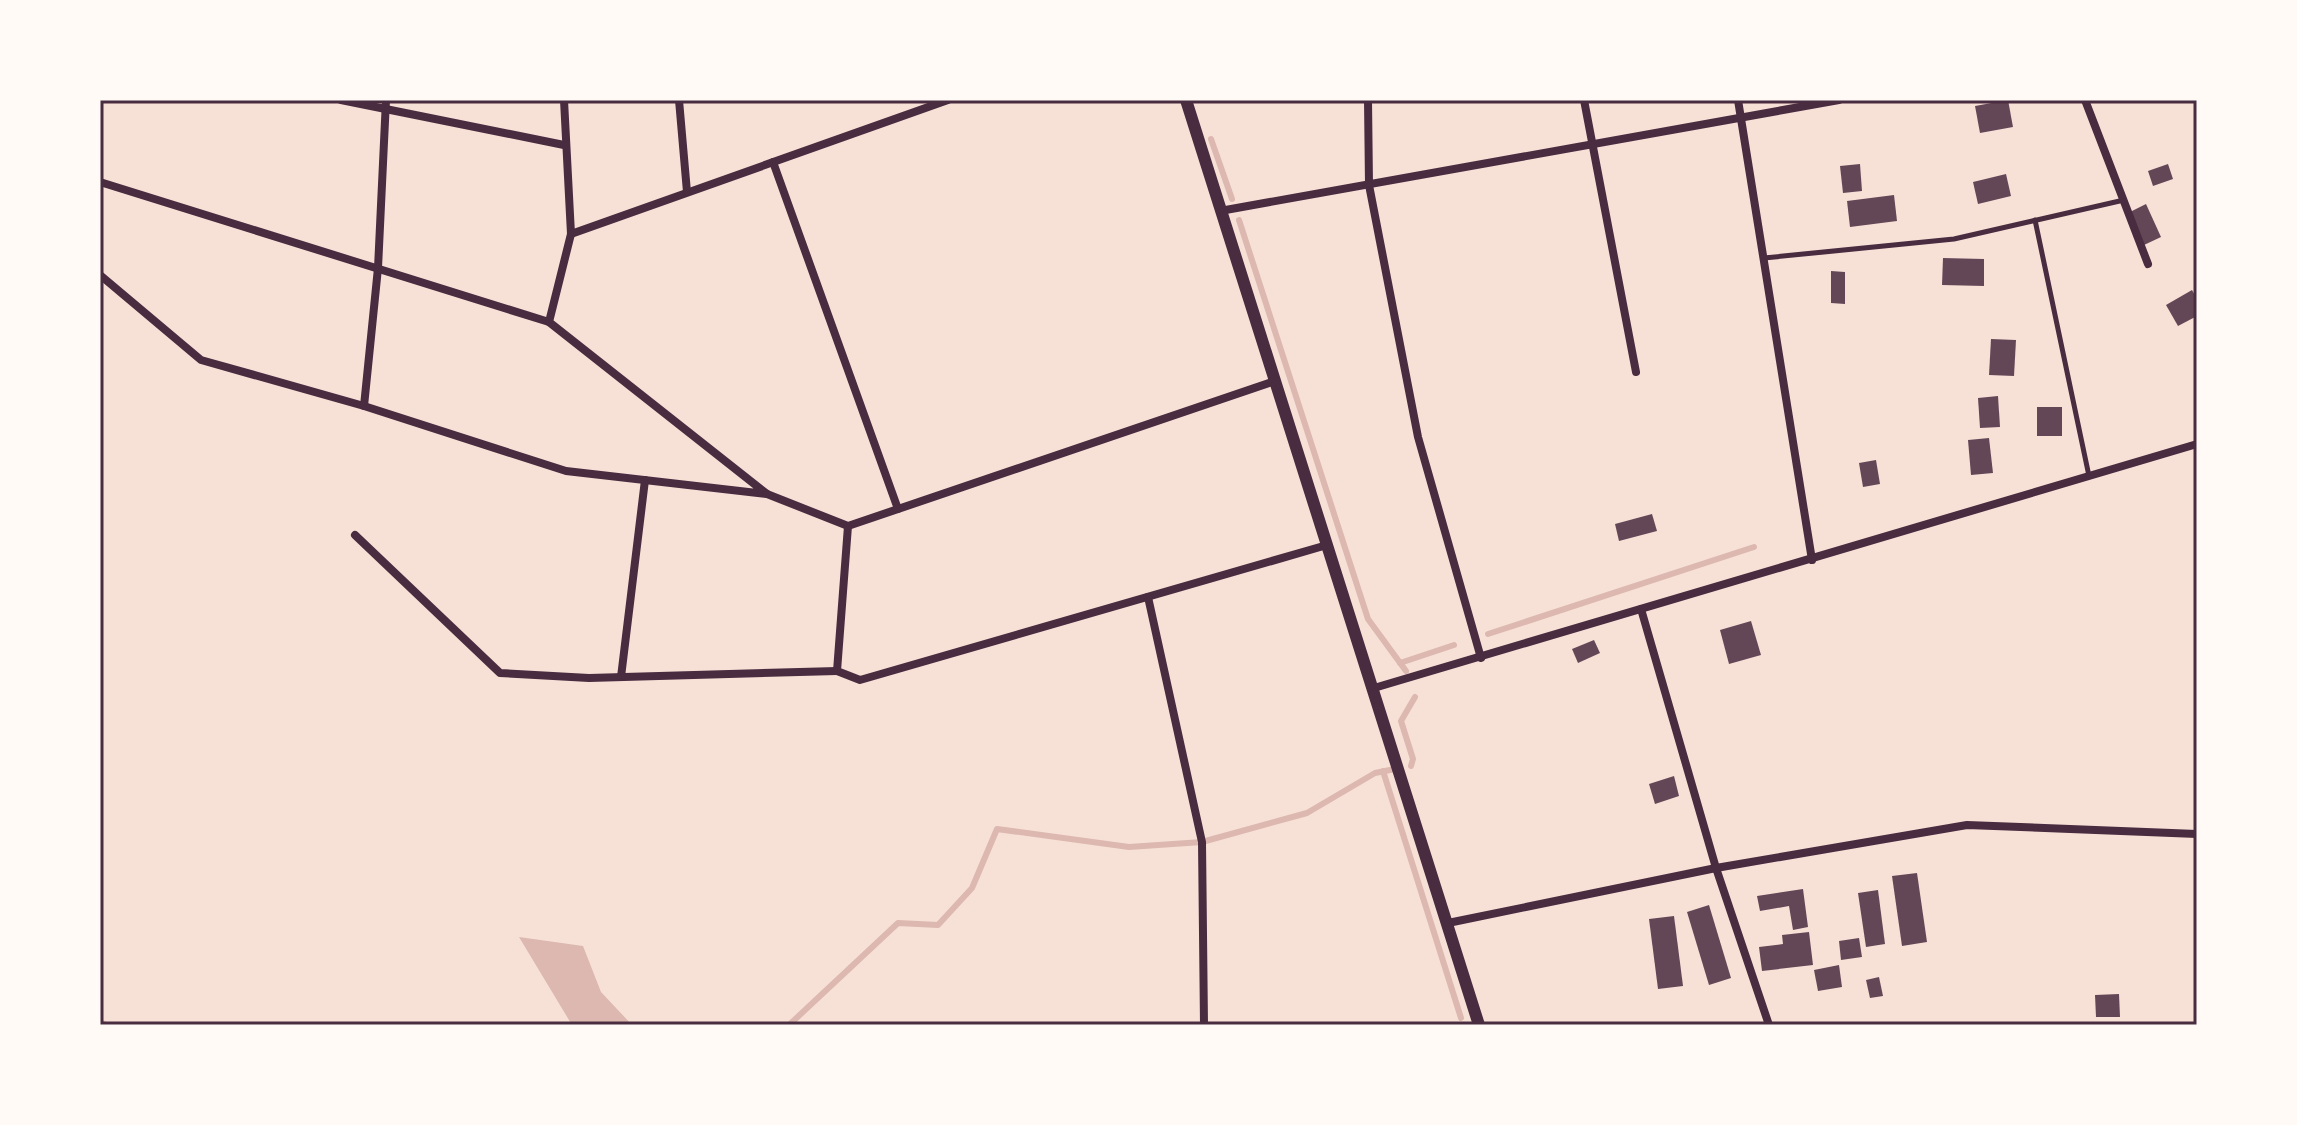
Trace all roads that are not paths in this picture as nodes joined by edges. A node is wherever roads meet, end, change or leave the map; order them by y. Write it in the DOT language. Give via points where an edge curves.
graph roads {
  1 [pos="341,100"];
  2 [pos="564,100"];
  3 [pos="679,100"];
  4 [pos="948,100"];
  5 [pos="1186,100"];
  6 [pos="1368,100"];
  7 [pos="1584,100"];
  8 [pos="1738,100"];
  9 [pos="1839,100"];
  10 [pos="2085,100"];
  11 [pos="386,104"];
  12 [pos="1739,118"];
  13 [pos="564,145"];
  14 [pos="1593,145"];
  15 [pos="773,162"];
  16 [pos="100,182"];
  17 [pos="1369,185"];
  18 [pos="687,192"];
  19 [pos="2124,200"];
  20 [pos="1220,211"];
  21 [pos="2035,220"];
  22 [pos="571,234"];
  23 [pos="1763,258"];
  24 [pos="2148,264"];
  25 [pos="378,268"];
  26 [pos="100,275"];
  27 [pos="549,322"];
  28 [pos="1636,372"];
  29 [pos="1275,381"];
  30 [pos="364,406"];
  31 [pos="2197,444"];
  32 [pos="2089,476"];
  33 [pos="645,480"];
  34 [pos="767,494"];
  35 [pos="898,509"];
  36 [pos="848,526"];
  37 [pos="355,535"];
  38 [pos="1327,545"];
  39 [pos="1812,560"];
  40 [pos="1148,597"];
  41 [pos="1641,609"];
  42 [pos="1481,658"];
  43 [pos="837,671"];
  44 [pos="621,677"];
  45 [pos="1374,688"];
  46 [pos="2197,834"];
  47 [pos="1716,868"];
  48 [pos="1448,923"];
  49 [pos="1204,1025"];
  50 [pos="1479,1025"];
  51 [pos="1769,1025"];
  1 -- 11 [label="street"];
  2 -- 13 [label="street"];
  3 -- 18 [label="street"];
  4 -- 15 [label="street"];
  5 -- 20 [label="street"];
  6 -- 17 [label="street"];
  7 -- 14 [label="street"];
  8 -- 12 [label="street"];
  9 -- 12 [label="street"];
  10 -- 19 [label="street"];
  11 -- 13 [label="street"];
  11 -- 25 [label="street"];
  12 -- 14 [label="street"];
  12 -- 23 [label="street"];
  13 -- 22 [label="street"];
  14 -- 17 [label="street"];
  14 -- 28 [label="street"];
  15 -- 18 [label="street"];
  15 -- 35 [label="street"];
  16 -- 25 [label="street"];
  17 -- 20 [label="street"];
  17 -- 42 [label="street" via="1418,437"];
  18 -- 22 [label="street"];
  19 -- 21 [label="lane"];
  19 -- 24 [label="street"];
  20 -- 29 [label="street"];
  21 -- 23 [label="lane" via="1954,239"];
  21 -- 32 [label="lane"];
  22 -- 27 [label="street"];
  23 -- 39 [label="street"];
  25 -- 27 [label="street"];
  25 -- 30 [label="street"];
  26 -- 30 [label="street" via="201,360"];
  27 -- 34 [label="street"];
  29 -- 35 [label="street"];
  29 -- 38 [label="street"];
  30 -- 33 [label="street" via="566,471"];
  31 -- 32 [label="street"];
  32 -- 39 [label="street"];
  33 -- 34 [label="street"];
  33 -- 44 [label="street"];
  34 -- 36 [label="street"];
  35 -- 36 [label="street"];
  36 -- 43 [label="street"];
  37 -- 44 [label="street" via="500,673"];
  38 -- 40 [label="street"];
  38 -- 45 [label="street"];
  39 -- 41 [label="street"];
  40 -- 43 [label="street" via="860,680"];
  40 -- 49 [label="street" via="1202,842"];
  41 -- 42 [label="street"];
  41 -- 47 [label="street"];
  42 -- 45 [label="street"];
  43 -- 44 [label="street"];
  45 -- 48 [label="street"];
  46 -- 47 [label="street" via="1967,825"];
  47 -- 48 [label="street"];
  47 -- 51 [label="street"];
  48 -- 50 [label="street"];
}
